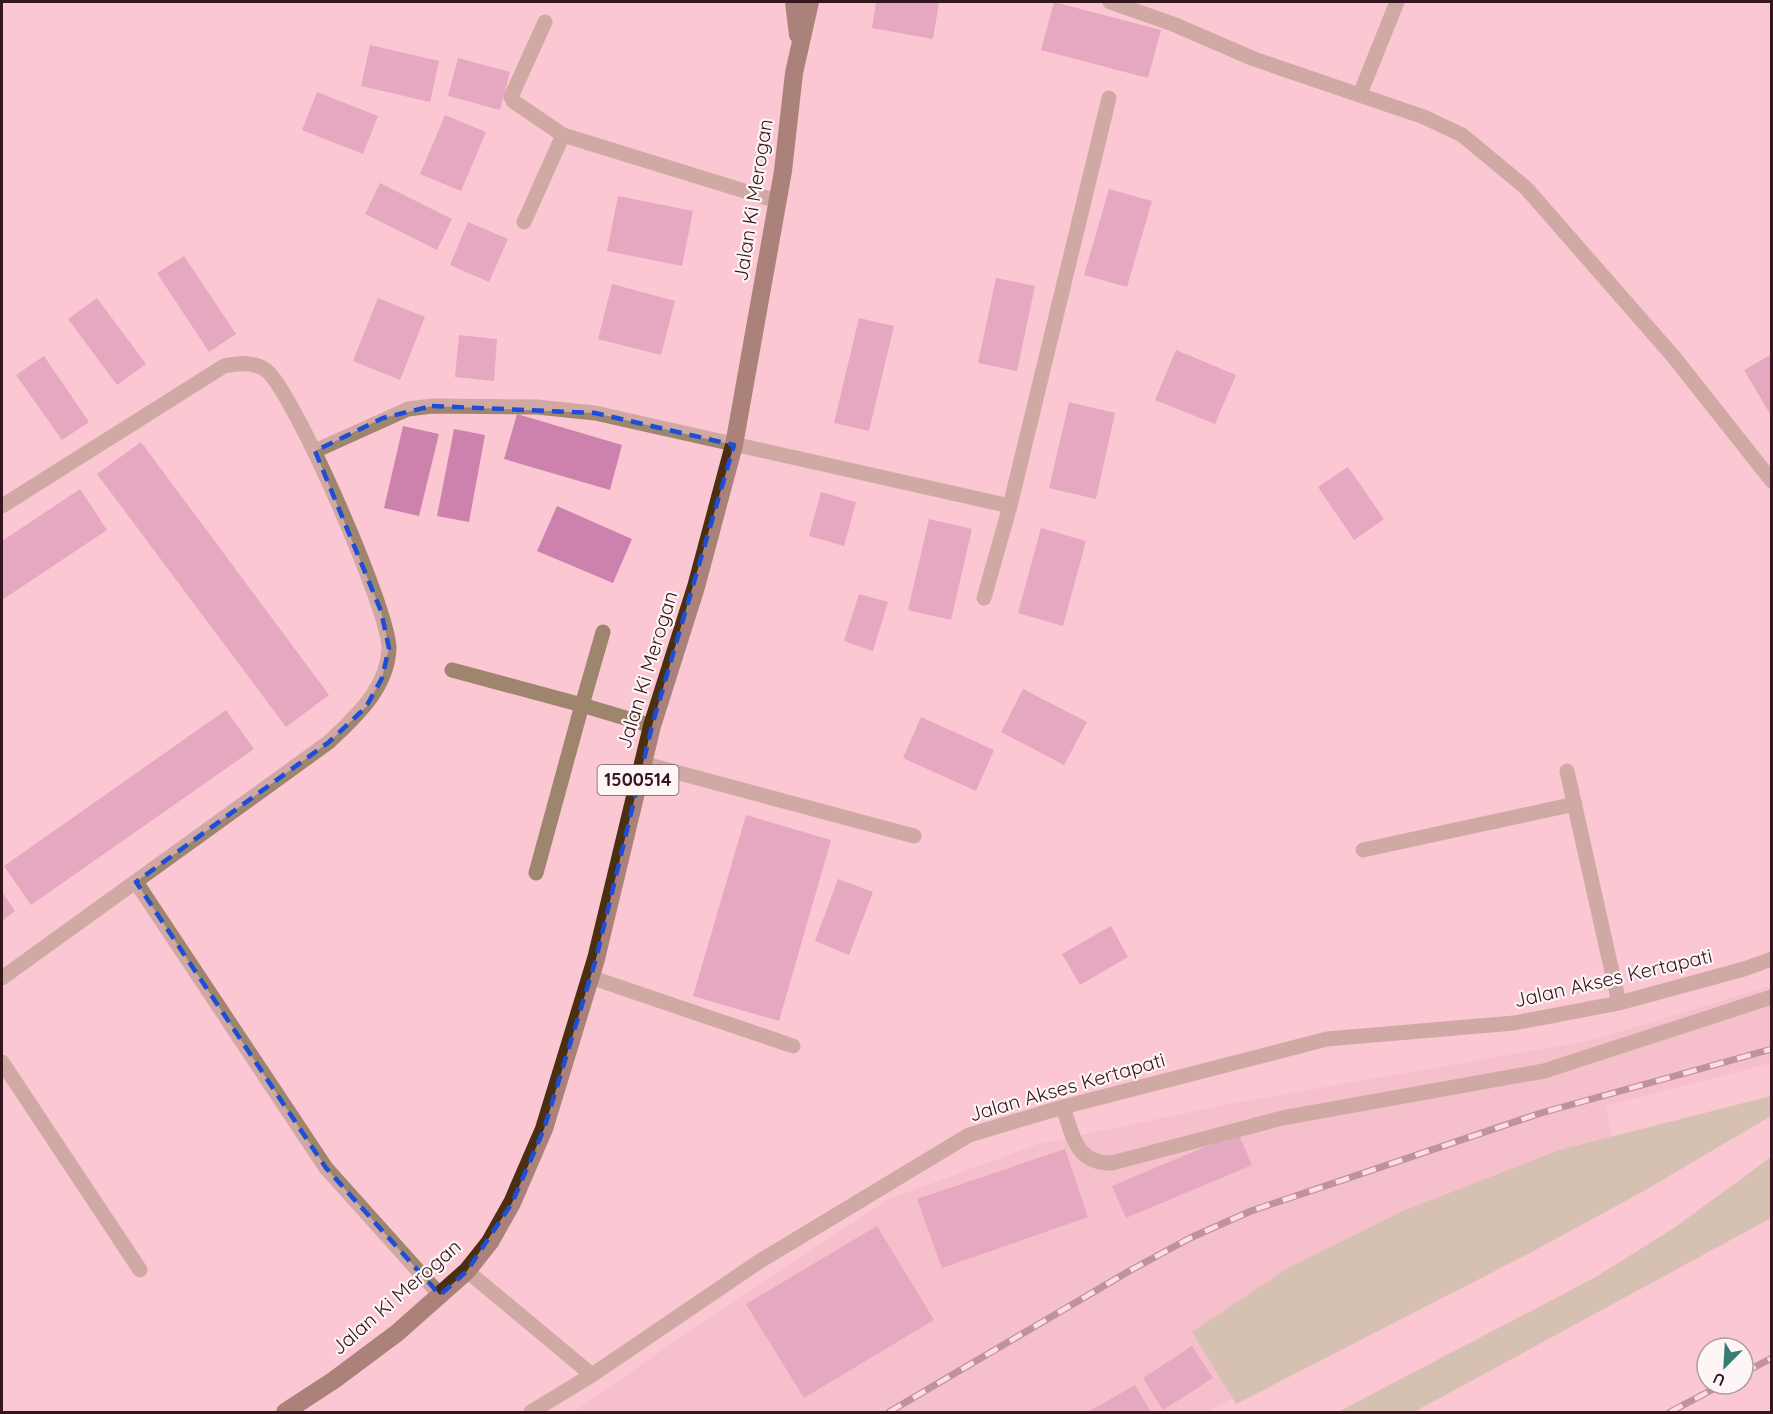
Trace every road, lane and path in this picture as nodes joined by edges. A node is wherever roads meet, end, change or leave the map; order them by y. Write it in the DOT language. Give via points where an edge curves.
graph roads {
  1 [pos="794,2"];
  2 [pos="810,2"];
  3 [pos="1110,2"];
  4 [pos="1397,2"];
  5 [pos="545,22"];
  6 [pos="800,45"];
  7 [pos="1360,94"];
  8 [pos="1109,98"];
  9 [pos="563,135"];
  10 [pos="777,201"];
  11 [pos="524,222"];
  12 [pos="734,445"];
  13 [pos="315,451"];
  14 [pos="1772,481"];
  15 [pos="2,506"];
  16 [pos="1010,507"];
  17 [pos="984,598"];
  18 [pos="603,632"];
  19 [pos="452,670"];
  20 [pos="582,705"];
  21 [pos="652,726"];
  22 [pos="642,763"];
  23 [pos="1567,771"];
  24 [pos="1575,804"];
  25 [pos="914,836"];
  26 [pos="1363,850"];
  27 [pos="536,873"];
  28 [pos="136,882"];
  29 [pos="1772,959"];
  30 [pos="590,977"];
  31 [pos="2,978"];
  32 [pos="1772,997"];
  33 [pos="1619,1003"];
  34 [pos="794,1046"];
  35 [pos="2,1062"];
  36 [pos="1063,1107"];
  37 [pos="140,1270"];
  38 [pos="467,1271"];
  39 [pos="440,1295"];
  40 [pos="592,1375"];
  41 [pos="285,1413"];
  42 [pos="531,1413"];
  1 -- 6 [label="highway, Jalan Ki Merogan / 1500514"];
  2 -- 6 [label="highway, Jalan Ki Merogan / 1500514"];
  3 -- 7 [label="street" via="1254,59"];
  4 -- 7 [label="street"];
  5 -- 9 [label="street" via="511,97"];
  6 -- 10 [label="highway, Jalan Ki Merogan / 1500514"];
  7 -- 14 [label="street" via="1462,135 1526,188 1673,356"];
  8 -- 16 [label="street"];
  9 -- 10 [label="street"];
  9 -- 11 [label="street"];
  10 -- 12 [label="highway, Jalan Ki Merogan / 1500514"];
  12 -- 13 [label="street" via="595,413 537,407 432,406 391,415"];
  12 -- 16 [label="street"];
  12 -- 21 [label="highway, Jalan Ki Merogan / 1500514" via="696,587"];
  13 -- 15 [label="street" via="266,370 257,365 234,364 224,366"];
  13 -- 28 [label="street" via="381,611 389,648 382,678 366,707 329,742"];
  16 -- 17 [label="street"];
  18 -- 20 [label="street"];
  19 -- 20 [label="street"];
  20 -- 21 [label="street"];
  20 -- 27 [label="street"];
  21 -- 22 [label="highway, Jalan Ki Merogan / 1500514"];
  22 -- 25 [label="street"];
  22 -- 30 [label="highway, Jalan Ki Merogan / 1500514"];
  23 -- 24 [label="street"];
  24 -- 26 [label="street"];
  24 -- 33 [label="street"];
  28 -- 31 [label="street"];
  28 -- 39 [label="street" via="326,1168"];
  29 -- 33 [label="street, Jalan Akses Kertapati"];
  30 -- 34 [label="street"];
  30 -- 38 [label="highway, Jalan Ki Merogan / 1500514" via="544,1129 512,1203 490,1242"];
  32 -- 36 [label="street" via="1544,1071 1282,1118 1112,1163 1099,1163 1082,1153"];
  33 -- 36 [label="street, Jalan Akses Kertapati" via="1514,1023 1326,1039"];
  35 -- 37 [label="street"];
  36 -- 40 [label="street, Jalan Akses Kertapati" via="969,1135 760,1261"];
  38 -- 39 [label="highway, Jalan Ki Merogan / 1500514"];
  38 -- 40 [label="street"];
  39 -- 41 [label="highway, Jalan Ki Merogan / 1500514" via="343,1374"];
  40 -- 42 [label="street, Jalan Akses Kertapati"];
}
